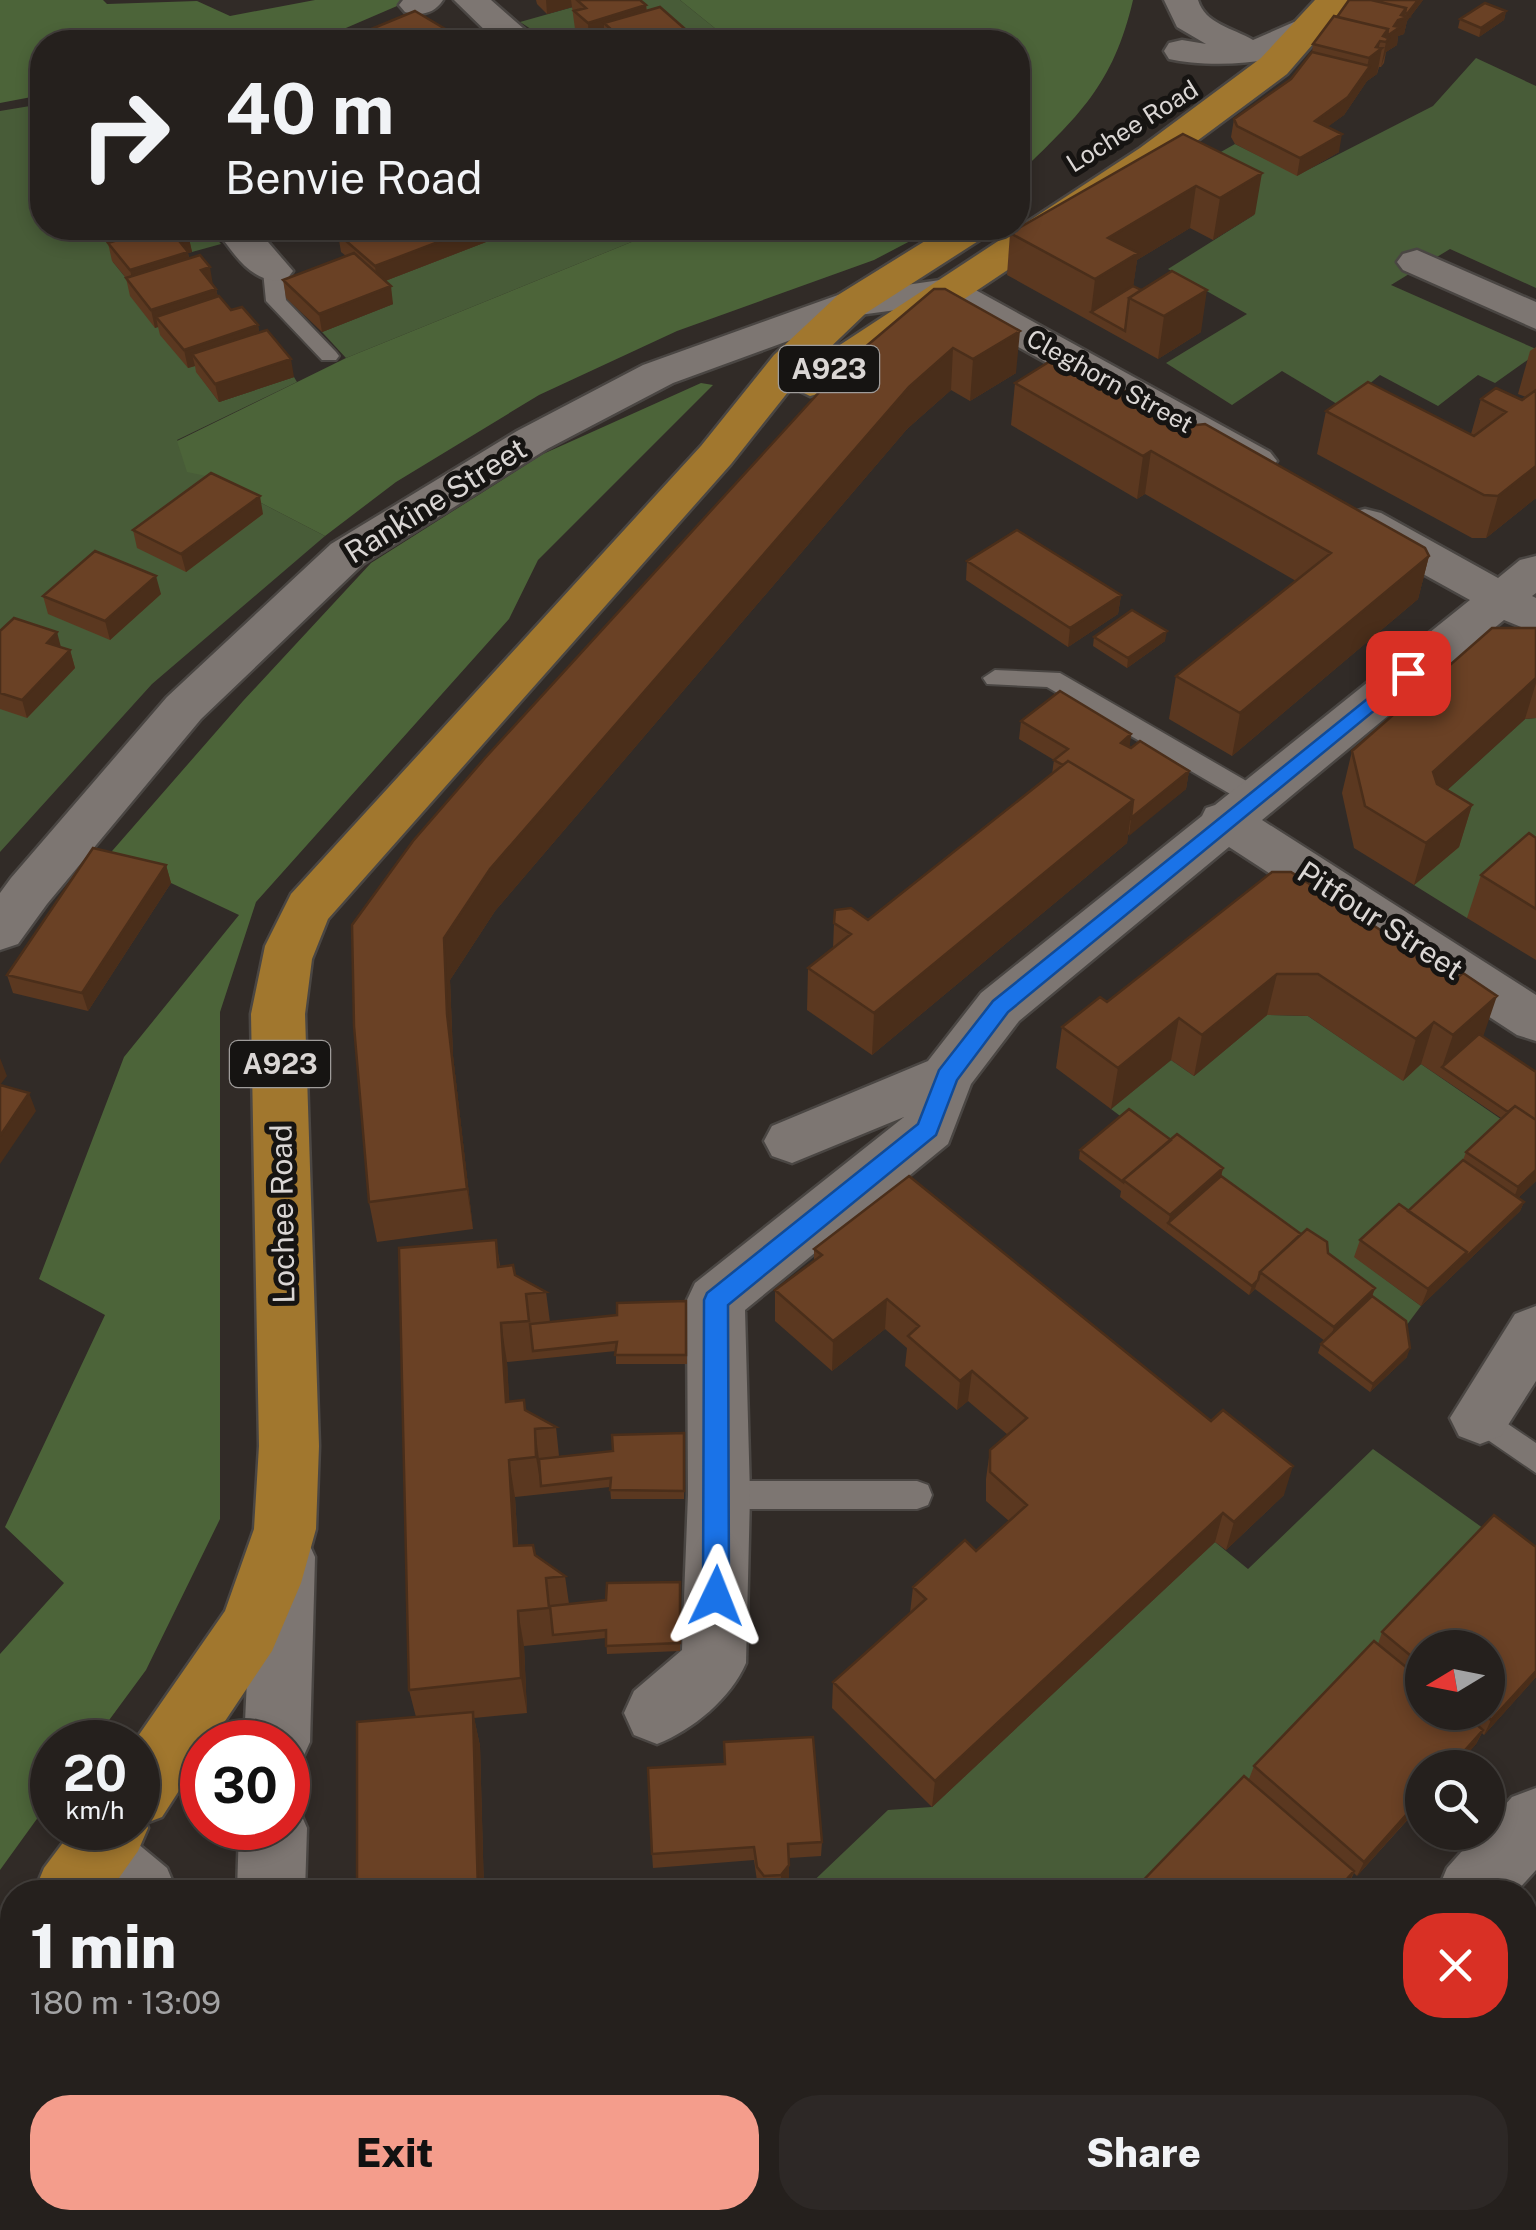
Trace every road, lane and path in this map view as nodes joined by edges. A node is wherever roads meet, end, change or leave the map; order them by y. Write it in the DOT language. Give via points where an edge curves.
graph roads {
  1 [pos="471,0"];
  2 [pos="1168,0"];
  3 [pos="1182,0"];
  4 [pos="1206,0"];
  5 [pos="1334,0"];
  6 [pos="1292,16"];
  7 [pos="501,30"];
  8 [pos="1187,69"];
  9 [pos="1247,69"];
  10 [pos="1149,114"];
  11 [pos="1030,236"];
  12 [pos="953,240"];
  13 [pos="1024,240"];
  14 [pos="259,244"];
  15 [pos="1417,262"];
  16 [pos="946,291"];
  17 [pos="852,304"];
  18 [pos="1536,317"];
  19 [pos="328,356"];
  20 [pos="716,455"];
  21 [pos="1525,596"];
  22 [pos="996,678"];
  23 [pos="1239,808"];
  24 [pos="0,931"];
  25 [pos="1536,1021"];
  26 [pos="947,1076"];
  27 [pos="792,1141"];
  28 [pos="1536,1332"];
  29 [pos="1480,1418"];
  30 [pos="1536,1460"];
  31 [pos="718,1496"];
  32 [pos="917,1496"];
  33 [pos="285,1529"];
  34 [pos="657,1713"];
  35 [pos="278,1720"];
  36 [pos="160,1761"];
  37 [pos="1536,1820"];
  38 [pos="272,1850"];
  39 [pos="271,1880"];
  40 [pos="1482,1880"];
  1 -- 7 [label="street"];
  2 -- 8 [label="street" via="1161,17"];
  3 -- 9 [label="street" via="1182,10 1201,29 1233,40"];
  4 -- 6 [label="street" via="1252,17"];
  5 -- 6 [label="main road, Lochee Road / A923"];
  6 -- 9 [label="main road, Lochee Road / A923" via="1274,66"];
  8 -- 9 [label="main road, Lochee Road / A923"];
  8 -- 10 [label="main road, Lochee Road / A923"];
  9 -- 11 [label="main road, Lochee Road / A923" via="1152,156"];
  12 -- 17 [label="main road, Lochee Road / A923"];
  13 -- 16 [label="main road, Lochee Road / A923"];
  14 -- 19 [label="lane" via="276,301"];
  15 -- 18 [label="street"];
  16 -- 17 [label="street, Rankine Street"];
  16 -- 20 [label="main road, Lochee Road / A923"];
  16 -- 21 [label="street, Cleghorn Street" via="1309,492"];
  17 -- 20 [label="main road, Lochee Road / A923" via="789,364"];
  17 -- 24 [label="street, Rankine Street" via="658,374 532,440 347,554 184,708"];
  20 -- 33 [label="main road, Lochee Road / A923" via="361,848 294,932 278,1014 289,1446"];
  21 -- 23 [label="street"];
  22 -- 23 [label="lane" via="1052,679"];
  23 -- 25 [label="street, Pitfour Street"];
  23 -- 26 [label="street" via="1000,1006"];
  26 -- 27 [label="street"];
  26 -- 31 [label="street" via="928,1129 716,1300"];
  28 -- 29 [label="street"];
  29 -- 30 [label="lane"];
  31 -- 32 [label="lane"];
  31 -- 34 [label="street" via="714,1663"];
  33 -- 35 [label="street"];
  33 -- 36 [label="main road, Lochee Road / A923" via="249,1630"];
  37 -- 40 [label="street"];
  38 -- 39 [label="street"];
}
